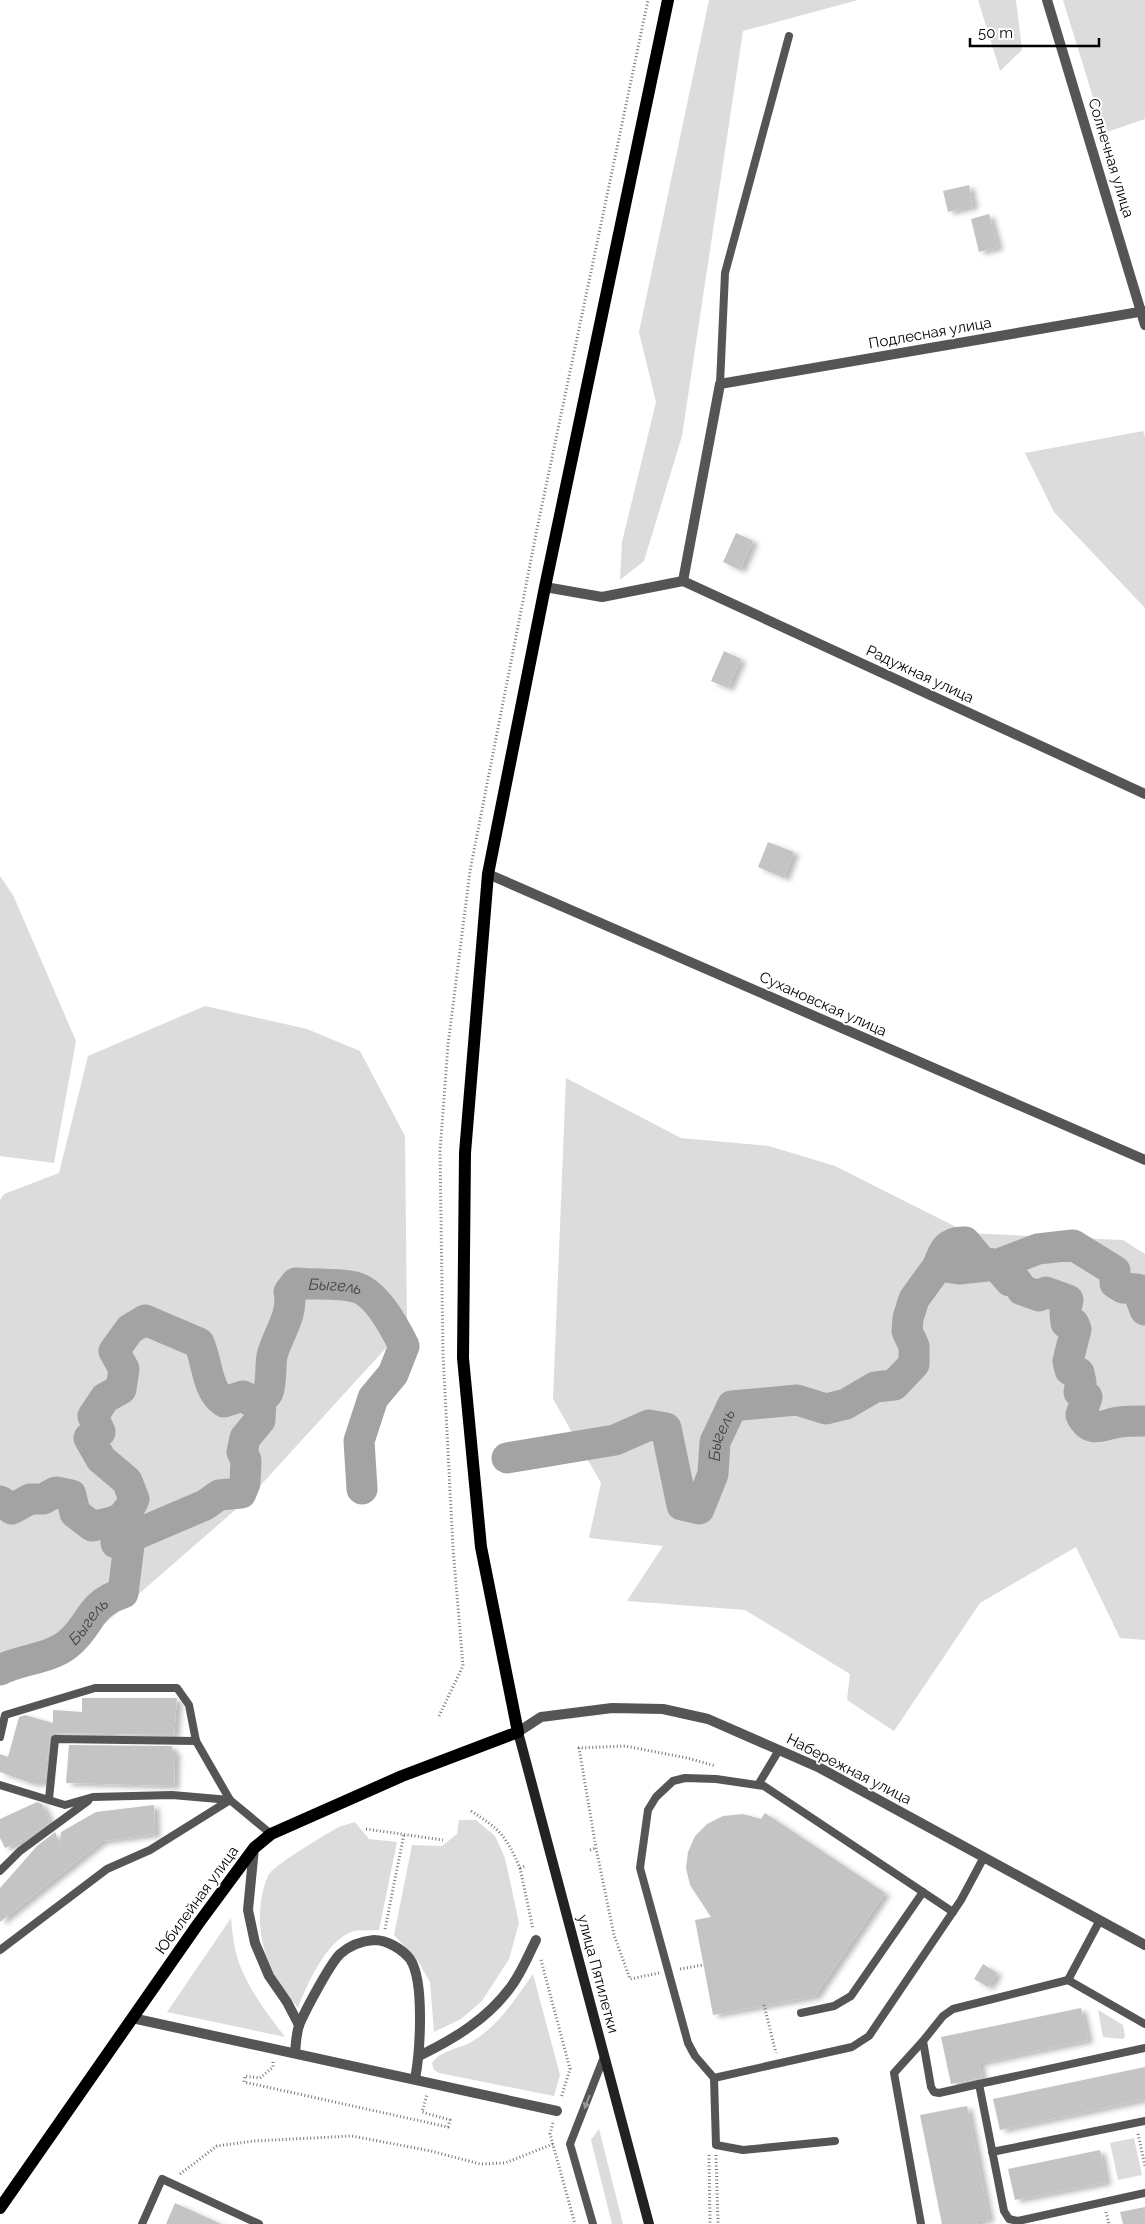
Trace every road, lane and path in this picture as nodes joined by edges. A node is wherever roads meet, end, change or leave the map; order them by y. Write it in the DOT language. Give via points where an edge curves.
graph roads {
  1 [pos="668,0"];
  2 [pos="1047,0"];
  3 [pos="789,36"];
  4 [pos="1143,311"];
  5 [pos="1145,325"];
  6 [pos="720,384"];
  7 [pos="683,581"];
  8 [pos="545,587"];
  9 [pos="1145,794"];
  10 [pos="488,874"];
  11 [pos="1145,1160"];
  12 [pos="463,1666"];
  13 [pos="439,1716"];
  14 [pos="518,1732"];
  15 [pos="0,1737"];
  16 [pos="196,1741"];
  17 [pos="779,1750"];
  18 [pos="724,1768"];
  19 [pos="0,1785"];
  20 [pos="758,1785"];
  21 [pos="93,1797"];
  22 [pos="49,1799"];
  23 [pos="230,1800"];
  24 [pos="471,1811"];
  25 [pos="366,1829"];
  26 [pos="271,1834"];
  27 [pos="404,1834"];
  28 [pos="443,1840"];
  29 [pos="254,1848"];
  30 [pos="596,1848"];
  31 [pos="590,1850"];
  32 [pos="984,1857"];
  33 [pos="525,1866"];
  34 [pos="520,1868"];
  35 [pos="0,1871"];
  36 [pos="923,1892"];
  37 [pos="953,1912"];
  38 [pos="1100,1920"];
  39 [pos="382,1940"];
  40 [pos="536,1940"];
  41 [pos="1145,1945"];
  42 [pos="0,1950"];
  43 [pos="630,1979"];
  44 [pos="1068,1980"];
  45 [pos="764,2006"];
  46 [pos="801,2013"];
  47 [pos="132,2018"];
  48 [pos="1145,2024"];
  49 [pos="299,2025"];
  50 [pos="923,2041"];
  51 [pos="1145,2048"];
  52 [pos="295,2053"];
  53 [pos="419,2056"];
  54 [pos="604,2057"];
  55 [pos="778,2063"];
  56 [pos="273,2067"];
  57 [pos="714,2078"];
  58 [pos="415,2079"];
  59 [pos="979,2084"];
  60 [pos="426,2100"];
  61 [pos="557,2111"];
  62 [pos="1145,2122"];
  63 [pos="1136,2123"];
  64 [pos="835,2142"];
  65 [pos="553,2144"];
  66 [pos="716,2145"];
  67 [pos="992,2152"];
  68 [pos="1145,2166"];
  69 [pos="169,2183"];
  70 [pos="1145,2193"];
  71 [pos="0,2208"];
  72 [pos="142,2224"];
  73 [pos="259,2224"];
  74 [pos="575,2224"];
  75 [pos="593,2224"];
  76 [pos="650,2224"];
  77 [pos="718,2224"];
  78 [pos="921,2224"];
  1 -- 8 [label="main road"];
  2 -- 4 [label="street, Солнечная улица"];
  3 -- 6 [label="lane" via="725,273"];
  4 -- 5 [label="street, Солнечная улица"];
  4 -- 6 [label="street, Подлесная улица"];
  6 -- 7 [label="street"];
  7 -- 8 [label="street" via="602,598"];
  7 -- 9 [label="street, Радужная улица"];
  8 -- 10 [label="main road"];
  10 -- 11 [label="street, Сухановская улица"];
  10 -- 14 [label="main road" via="464,1153 463,1358 480,1547"];
  12 -- 13 [label="path"];
  14 -- 17 [label="street, Набережная улица" via="540,1717 612,1708 663,1709 708,1719"];
  14 -- 26 [label="main road, Юбилейная улица" via="402,1776"];
  14 -- 54 [label="main road, улица Пятилетки"];
  15 -- 16 [label="lane" via="5,1714 94,1688 177,1688 189,1706"];
  16 -- 22 [label="lane" via="55,1739"];
  16 -- 23 [label="lane"];
  17 -- 20 [label="lane"];
  17 -- 32 [label="street, Набережная улица" via="820,1768"];
  18 -- 30 [label="path" via="625,1746 579,1748"];
  19 -- 22 [label="lane"];
  20 -- 36 [label="lane"];
  20 -- 57 [label="lane" via="684,1778 673,1781 664,1789 648,1810 640,1868 688,2043"];
  21 -- 22 [label="lane" via="65,1805"];
  21 -- 23 [label="lane" via="172,1796"];
  21 -- 35 [label="lane" via="20,1851"];
  23 -- 26 [label="lane"];
  23 -- 42 [label="lane" via="150,1850 107,1869"];
  24 -- 34 [label="path" via="494,1825 508,1841"];
  25 -- 27 [label="path"];
  26 -- 29 [label="main road, Юбилейная улица"];
  27 -- 28 [label="path"];
  27 -- 39 [label="path"];
  29 -- 47 [label="main road, Юбилейная улица"];
  29 -- 49 [label="street" via="248,1910 255,1943 269,1976"];
  30 -- 31 [label="path"];
  30 -- 43 [label="path" via="614,1935"];
  32 -- 37 [label="lane"];
  32 -- 38 [label="street, Набережная улица"];
  33 -- 34 [label="path"];
  34 -- 40 [label="path"];
  36 -- 37 [label="lane"];
  36 -- 46 [label="lane" via="851,1996 834,2006"];
  37 -- 55 [label="lane" via="869,2036 852,2048"];
  38 -- 41 [label="street, Набережная улица"];
  38 -- 44 [label="lane"];
  39 -- 49 [label="street" via="357,1943 340,1955"];
  39 -- 53 [label="street" via="395,1946 410,1960 419,1988"];
  40 -- 53 [label="street" via="512,1986 493,2009 471,2027"];
  40 -- 61 [label="path" via="570,2069"];
  44 -- 48 [label="lane"];
  44 -- 50 [label="lane" via="953,2009 943,2016"];
  45 -- 55 [label="path"];
  47 -- 52 [label="street"];
  47 -- 71 [label="main road, Юбилейная улица"];
  49 -- 52 [label="street"];
  50 -- 59 [label="lane" via="934,2092"];
  50 -- 78 [label="lane" via="894,2073"];
  51 -- 59 [label="lane"];
  52 -- 58 [label="street"];
  53 -- 58 [label="street"];
  54 -- 75 [label="lane, one-way" via="570,2144"];
  54 -- 76 [label="main road, улица Пятилетки"];
  55 -- 57 [label="lane"];
  56 -- 60 [label="path" via="260,2078 245,2076 244,2082 448,2127 450,2120 422,2112"];
  57 -- 66 [label="lane"];
  58 -- 61 [label="street"];
  59 -- 67 [label="lane"];
  61 -- 65 [label="path" via="550,2134"];
  62 -- 63 [label="lane"];
  63 -- 67 [label="lane"];
  63 -- 68 [label="path"];
  64 -- 66 [label="lane" via="743,2150"];
  65 -- 69 [label="path" via="505,2163 480,2164 352,2136 254,2141 217,2146"];
  65 -- 74 [label="path"];
  66 -- 77 [label="path"];
  67 -- 70 [label="lane" via="1004,2211 1010,2219 1018,2221"];
  69 -- 72 [label="lane" via="162,2179"];
  69 -- 73 [label="lane"];
}
